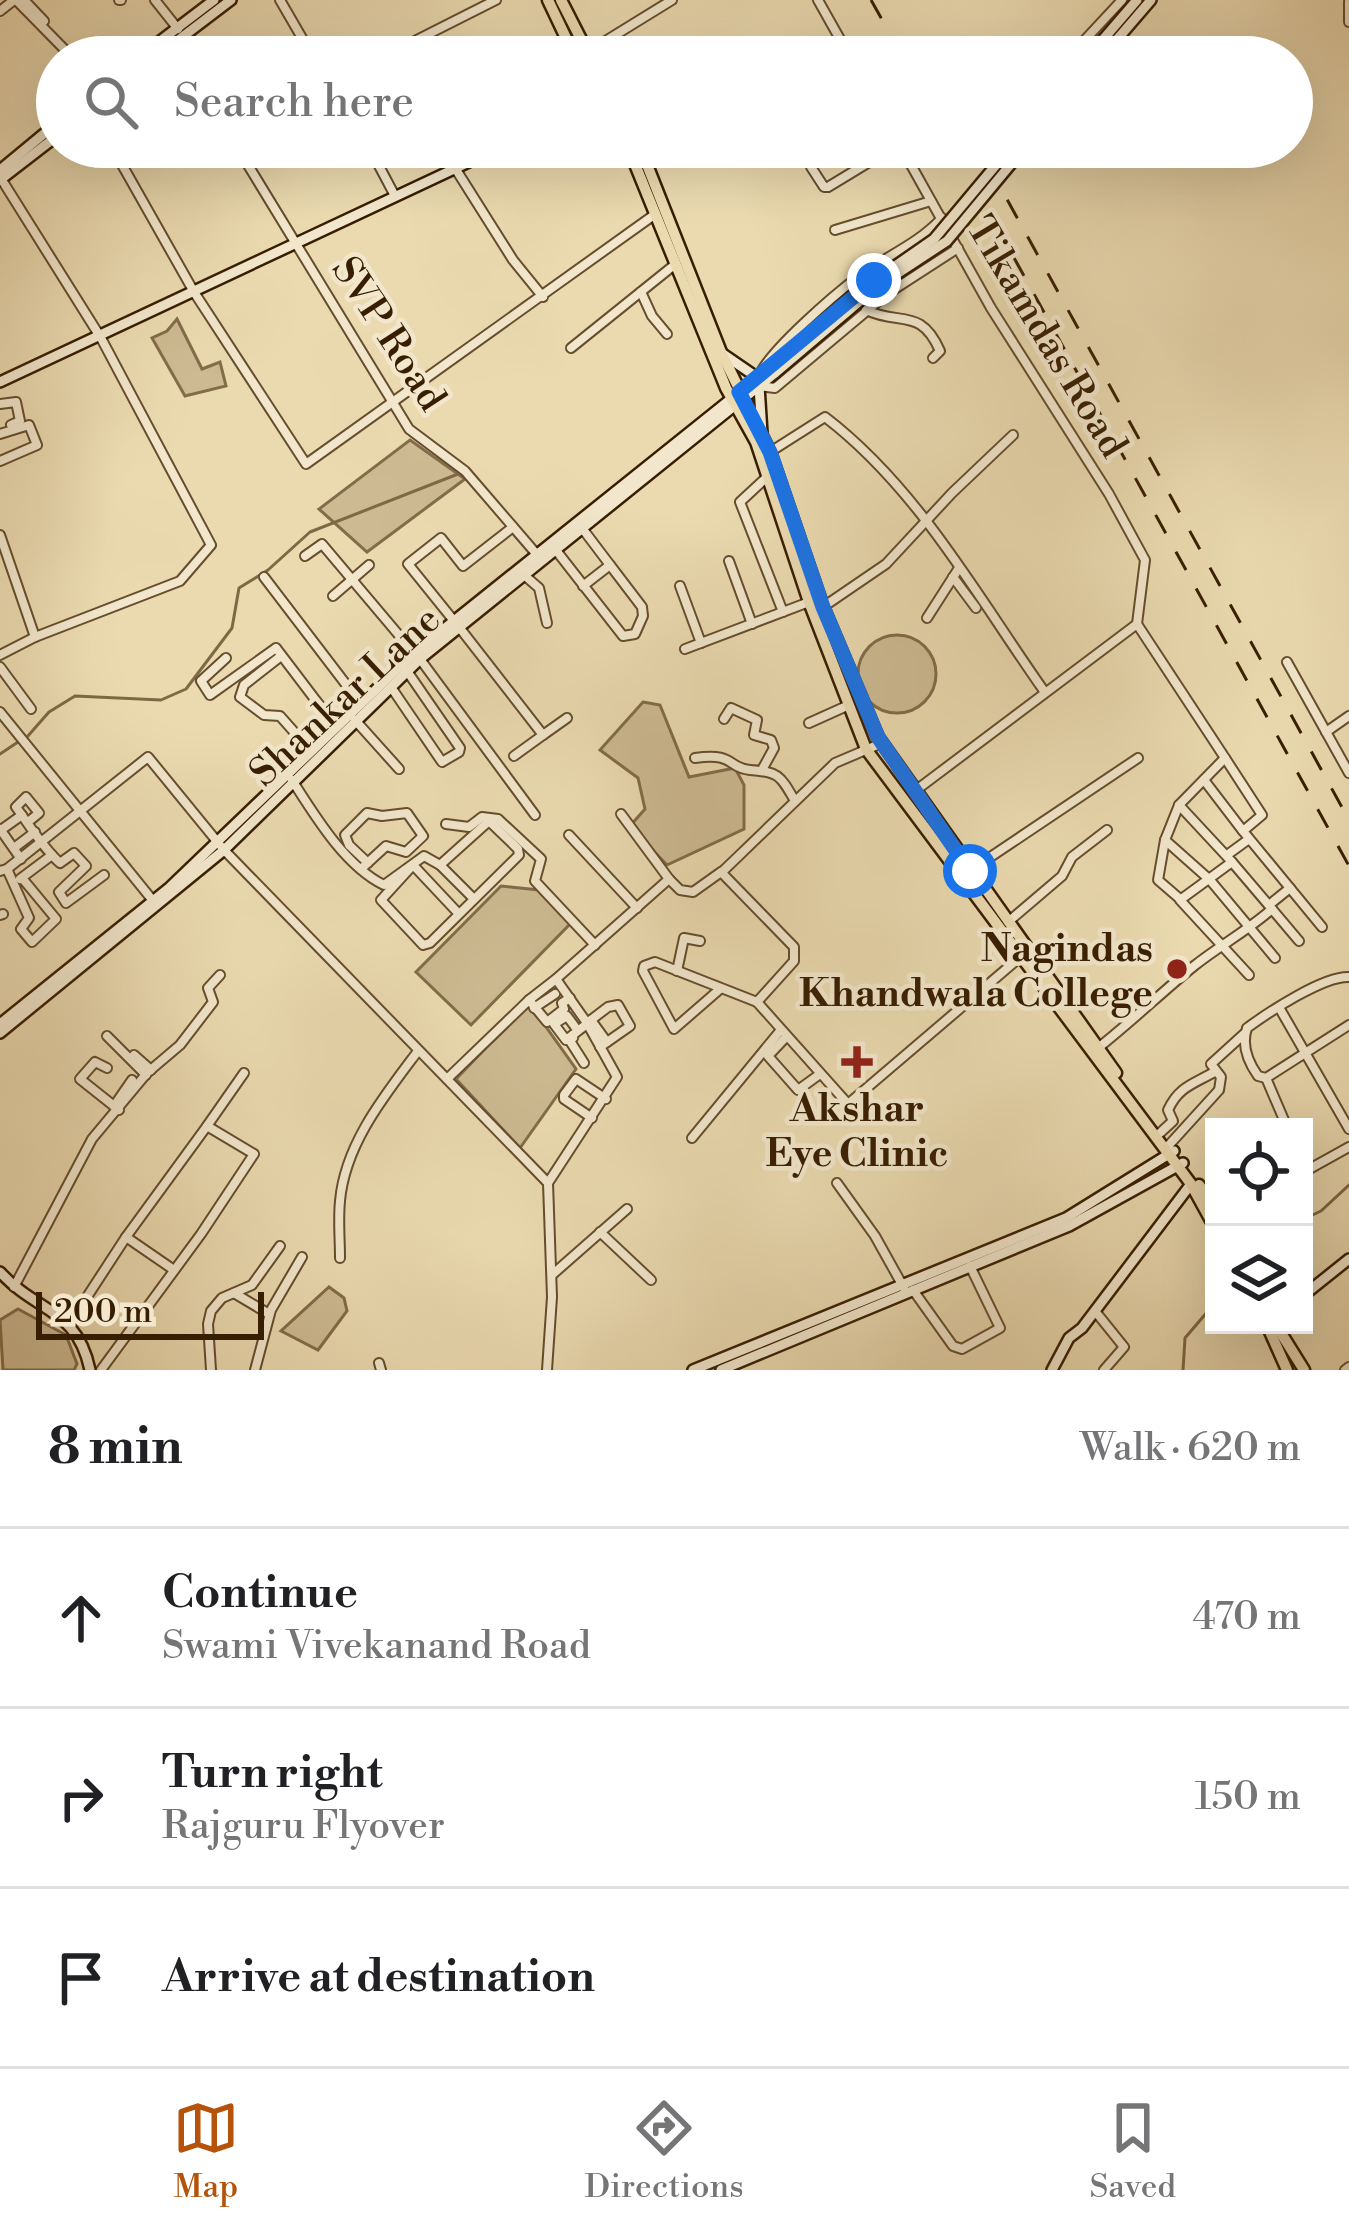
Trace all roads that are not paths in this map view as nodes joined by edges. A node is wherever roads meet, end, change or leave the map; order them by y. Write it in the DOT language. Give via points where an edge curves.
graph roads {
  1 [pos="18,0"];
  2 [pos="155,0"];
  3 [pos="214,0"];
  4 [pos="231,0"];
  5 [pos="280,0"];
  6 [pos="496,0"];
  7 [pos="548,0"];
  8 [pos="561,0"];
  9 [pos="672,0"];
  10 [pos="818,0"];
  11 [pos="1122,0"];
  12 [pos="1137,0"];
  13 [pos="1151,0"];
  14 [pos="1349,2"];
  15 [pos="0,11"];
  16 [pos="1349,22"];
  17 [pos="178,35"];
  18 [pos="54,36"];
  19 [pos="301,36"];
  20 [pos="425,36"];
  21 [pos="570,36"];
  22 [pos="575,36"];
  23 [pos="615,36"];
  24 [pos="838,36"];
  25 [pos="1089,36"];
  26 [pos="1106,36"];
  27 [pos="1120,36"];
  28 [pos="36,144"];
  29 [pos="36,151"];
  30 [pos="124,168"];
  31 [pos="250,168"];
  32 [pos="380,168"];
  33 [pos="455,168"];
  34 [pos="636,168"];
  35 [pos="648,168"];
  36 [pos="812,168"];
  37 [pos="861,168"];
  38 [pos="910,168"];
  39 [pos="993,168"];
  40 [pos="1008,168"];
  41 [pos="0,177"];
  42 [pos="395,196"];
  43 [pos="931,200"];
  44 [pos="654,215"];
  45 [pos="942,218"];
  46 [pos="835,230"];
  47 [pos="296,244"];
  48 [pos="958,248"];
  49 [pos="674,266"];
  50 [pos="194,292"];
  51 [pos="641,292"];
  52 [pos="543,297"];
  53 [pos="866,310"];
  54 [pos="667,334"];
  55 [pos="101,338"];
  56 [pos="571,348"];
  57 [pos="721,352"];
  58 [pos="933,358"];
  59 [pos="773,370"];
  60 [pos="0,382"];
  61 [pos="758,382"];
  62 [pos="737,398"];
  63 [pos="0,404"];
  64 [pos="392,405"];
  65 [pos="0,432"];
  66 [pos="762,433"];
  67 [pos="1013,435"];
  68 [pos="770,452"];
  69 [pos="0,460"];
  70 [pos="767,477"];
  71 [pos="928,523"];
  72 [pos="513,527"];
  73 [pos="581,527"];
  74 [pos="0,537"];
  75 [pos="554,548"];
  76 [pos="305,556"];
  77 [pos="539,557"];
  78 [pos="729,561"];
  79 [pos="3,563"];
  80 [pos="369,565"];
  81 [pos="610,565"];
  82 [pos="524,574"];
  83 [pos="958,574"];
  84 [pos="264,577"];
  85 [pos="352,580"];
  86 [pos="584,586"];
  87 [pos="680,586"];
  88 [pos="333,596"];
  89 [pos="809,602"];
  90 [pos="823,607"];
  91 [pos="783,612"];
  92 [pos="927,619"];
  93 [pos="547,623"];
  94 [pos="456,624"];
  95 [pos="752,624"];
  96 [pos="1137,624"];
  97 [pos="35,637"];
  98 [pos="701,643"];
  99 [pos="685,649"];
  100 [pos="0,655"];
  101 [pos="281,656"];
  102 [pos="417,656"];
  103 [pos="226,658"];
  104 [pos="1287,662"];
  105 [pos="0,667"];
  106 [pos="407,671"];
  107 [pos="391,686"];
  108 [pos="1044,691"];
  109 [pos="849,705"];
  110 [pos="363,706"];
  111 [pos="31,710"];
  112 [pos="0,712"];
  113 [pos="1349,716"];
  114 [pos="567,718"];
  115 [pos="724,719"];
  116 [pos="356,720"];
  117 [pos="809,723"];
  118 [pos="336,727"];
  119 [pos="1326,732"];
  120 [pos="543,735"];
  121 [pos="882,743"];
  122 [pos="866,748"];
  123 [pos="311,751"];
  124 [pos="514,756"];
  125 [pos="695,758"];
  126 [pos="1138,758"];
  127 [pos="1225,758"];
  128 [pos="763,768"];
  129 [pos="399,769"];
  130 [pos="1349,773"];
  131 [pos="290,778"];
  132 [pos="1204,780"];
  133 [pos="915,790"];
  134 [pos="795,801"];
  135 [pos="1179,805"];
  136 [pos="80,812"];
  137 [pos="621,814"];
  138 [pos="535,815"];
  139 [pos="446,824"];
  140 [pos="1,829"];
  141 [pos="1107,830"];
  142 [pos="35,832"];
  143 [pos="569,835"];
  144 [pos="1246,835"];
  145 [pos="1165,840"];
  146 [pos="42,842"];
  147 [pos="221,846"];
  148 [pos="14,848"];
  149 [pos="52,855"];
  150 [pos="21,859"];
  151 [pos="1229,859"];
  152 [pos="413,865"];
  153 [pos="440,865"];
  154 [pos="364,866"];
  155 [pos="4,870"];
  156 [pos="970,871"];
  157 [pos="722,872"];
  158 [pos="104,874"];
  159 [pos="668,879"];
  160 [pos="1210,880"];
  161 [pos="17,881"];
  162 [pos="1290,888"];
  163 [pos="474,899"];
  164 [pos="1180,900"];
  165 [pos="156,904"];
  166 [pos="1270,907"];
  167 [pos="637,908"];
  168 [pos="459,914"];
  169 [pos="1008,922"];
  170 [pos="1322,927"];
  171 [pos="1250,928"];
  172 [pos="700,941"];
  173 [pos="1299,941"];
  174 [pos="595,946"];
  175 [pos="1225,947"];
  176 [pos="1024,953"];
  177 [pos="1275,958"];
  178 [pos="676,971"];
  179 [pos="1249,974"];
  180 [pos="220,975"];
  181 [pos="1349,977"];
  182 [pos="556,979"];
  183 [pos="720,989"];
  184 [pos="562,999"];
  185 [pos="757,1002"];
  186 [pos="531,1004"];
  187 [pos="1280,1009"];
  188 [pos="578,1010"];
  189 [pos="568,1017"];
  190 [pos="588,1023"];
  191 [pos="1349,1025"];
  192 [pos="1,1029"];
  193 [pos="578,1031"];
  194 [pos="783,1034"];
  195 [pos="1245,1034"];
  196 [pos="107,1036"];
  197 [pos="603,1044"];
  198 [pos="1095,1050"];
  199 [pos="418,1052"];
  200 [pos="1306,1053"];
  201 [pos="134,1054"];
  202 [pos="584,1063"];
  203 [pos="107,1068"];
  204 [pos="1216,1071"];
  205 [pos="149,1072"];
  206 [pos="244,1073"];
  207 [pos="820,1074"];
  208 [pos="1266,1078"];
  209 [pos="447,1079"];
  210 [pos="132,1080"];
  211 [pos="606,1099"];
  212 [pos="117,1108"];
  213 [pos="592,1118"];
  214 [pos="1282,1118"];
  215 [pos="207,1126"];
  216 [pos="1349,1130"];
  217 [pos="1160,1133"];
  218 [pos="692,1138"];
  219 [pos="1349,1147"];
  220 [pos="1171,1150"];
  221 [pos="1180,1165"];
  222 [pos="1313,1167"];
  223 [pos="548,1183"];
  224 [pos="837,1183"];
  225 [pos="1191,1184"];
  226 [pos="1205,1195"];
  227 [pos="627,1209"];
  228 [pos="1205,1210"];
  229 [pos="600,1232"];
  230 [pos="126,1238"];
  231 [pos="280,1246"];
  232 [pos="302,1257"];
  233 [pos="340,1258"];
  234 [pos="1349,1259"];
  235 [pos="970,1266"];
  236 [pos="0,1271"];
  237 [pos="175,1271"];
  238 [pos="551,1275"];
  239 [pos="651,1280"];
  240 [pos="14,1287"];
  241 [pos="1313,1287"];
  242 [pos="907,1289"];
  243 [pos="233,1292"];
  244 [pos="1094,1311"];
  245 [pos="269,1314"];
  246 [pos="70,1323"];
  247 [pos="1273,1334"];
  248 [pos="1277,1334"];
  249 [pos="1301,1365"];
  250 [pos="742,1366"];
  251 [pos="1284,1369"];
  252 [pos="90,1370"];
  253 [pos="101,1370"];
  254 [pos="211,1370"];
  255 [pos="255,1370"];
  256 [pos="547,1370"];
  257 [pos="693,1370"];
  258 [pos="721,1370"];
  259 [pos="1052,1370"];
  260 [pos="1104,1370"];
  1 -- 15 [label="street"];
  1 -- 18 [label="street"];
  2 -- 17 [label="street"];
  3 -- 17 [label="street"];
  4 -- 17 [label="street"];
  5 -- 19 [label="street"];
  6 -- 20 [label="street"];
  7 -- 21 [label="main road"];
  8 -- 22 [label="main road"];
  9 -- 23 [label="street"];
  10 -- 24 [label="street"];
  11 -- 25 [label="street"];
  12 -- 26 [label="street"];
  13 -- 27 [label="street"];
  14 -- 16 [label="street"];
  28 -- 41 [label="street"];
  29 -- 41 [label="street"];
  30 -- 50 [label="street"];
  31 -- 47 [label="street, SVP Road"];
  32 -- 42 [label="street"];
  33 -- 42 [label="street"];
  33 -- 52 [label="street"];
  34 -- 44 [label="main road"];
  35 -- 57 [label="main road"];
  36 -- 37 [label="street" via="824,187"];
  38 -- 43 [label="street, Tikamdas Road"];
  39 -- 59 [label="street, bridge" via="934,238 852,296"];
  40 -- 59 [label="street, bridge" via="947,241"];
  41 -- 55 [label="street"];
  42 -- 47 [label="street"];
  43 -- 45 [label="street, Tikamdas Road"];
  43 -- 46 [label="street"];
  44 -- 49 [label="main road"];
  44 -- 52 [label="street"];
  45 -- 48 [label="street, Tikamdas Road"];
  45 -- 61 [label="street" via="857,278 769,358"];
  47 -- 50 [label="street"];
  47 -- 64 [label="street, SVP Road"];
  48 -- 53 [label="street"];
  48 -- 96 [label="street, Tikamdas Road" via="1145,560"];
  49 -- 51 [label="street"];
  49 -- 62 [label="main road"];
  50 -- 55 [label="street"];
  50 -- 64 [label="street" via="306,464"];
  51 -- 54 [label="street"];
  51 -- 56 [label="street"];
  52 -- 64 [label="street"];
  53 -- 58 [label="street" via="928,329 940,352"];
  53 -- 61 [label="street" via="775,388"];
  55 -- 60 [label="street"];
  55 -- 97 [label="street" via="211,545 180,581"];
  57 -- 61 [label="street"];
  57 -- 62 [label="main road"];
  59 -- 61 [label="street"];
  61 -- 62 [label="street"];
  61 -- 66 [label="street"];
  62 -- 66 [label="main road"];
  62 -- 70 [label="main road"];
  62 -- 73 [label="street, Shankar Lane"];
  62 -- 77 [label="street, Shankar Lane"];
  63 -- 65 [label="street" via="15,400 20,419"];
  64 -- 72 [label="street, SVP Road"];
  65 -- 69 [label="street" via="29,425 37,445"];
  66 -- 68 [label="main road"];
  67 -- 71 [label="street"];
  68 -- 71 [label="street" via="825,416"];
  68 -- 90 [label="main road"];
  70 -- 89 [label="main road"];
  70 -- 91 [label="street" via="740,502"];
  71 -- 83 [label="street"];
  71 -- 90 [label="street"];
  72 -- 77 [label="street, SVP Road"];
  72 -- 94 [label="street" via="463,566 441,538 408,564"];
  73 -- 75 [label="street, Shankar Lane"];
  73 -- 81 [label="street"];
  74 -- 79 [label="street"];
  75 -- 77 [label="street, Shankar Lane"];
  75 -- 86 [label="street"];
  76 -- 85 [label="street" via="322,544"];
  77 -- 82 [label="street, Shankar Lane"];
  77 -- 94 [label="street, Shankar Lane"];
  78 -- 95 [label="street"];
  79 -- 97 [label="street"];
  80 -- 85 [label="street"];
  81 -- 86 [label="street"];
  81 -- 86 [label="street" via="642,608 630,638"];
  82 -- 93 [label="street" via="538,588"];
  82 -- 94 [label="street, Shankar Lane"];
  83 -- 92 [label="street"];
  83 -- 108 [label="street"];
  84 -- 110 [label="street"];
  85 -- 88 [label="street"];
  85 -- 102 [label="street"];
  87 -- 98 [label="street"];
  89 -- 91 [label="street"];
  89 -- 109 [label="main road"];
  90 -- 121 [label="main road"];
  91 -- 95 [label="street"];
  94 -- 102 [label="street, Shankar Lane"];
  94 -- 120 [label="street"];
  95 -- 98 [label="street"];
  96 -- 108 [label="street"];
  96 -- 127 [label="street"];
  97 -- 100 [label="street"];
  98 -- 99 [label="street"];
  101 -- 103 [label="street" via="275,649 210,695 201,681"];
  101 -- 118 [label="street"];
  101 -- 123 [label="street" via="240,697 280,716"];
  102 -- 106 [label="street, Shankar Lane"];
  102 -- 110 [label="street, Shankar Lane"];
  102 -- 138 [label="street"];
  104 -- 119 [label="street"];
  105 -- 111 [label="street"];
  106 -- 107 [label="street, Shankar Lane"];
  106 -- 107 [label="street" via="460,748 451,760 442,762"];
  107 -- 110 [label="street, Shankar Lane"];
  108 -- 133 [label="street"];
  109 -- 117 [label="street"];
  109 -- 122 [label="main road"];
  110 -- 116 [label="street, Shankar Lane"];
  110 -- 118 [label="street, Shankar Lane"];
  112 -- 136 [label="street"];
  113 -- 119 [label="street"];
  114 -- 120 [label="street"];
  115 -- 128 [label="street" via="730,708 757,720 754,735 774,748"];
  116 -- 129 [label="street"];
  116 -- 131 [label="street, Shankar Lane"];
  118 -- 123 [label="street, Shankar Lane"];
  119 -- 130 [label="street"];
  120 -- 124 [label="street"];
  121 -- 122 [label="street"];
  121 -- 133 [label="main road"];
  122 -- 134 [label="street" via="835,763"];
  122 -- 176 [label="main road"];
  123 -- 131 [label="street, Shankar Lane"];
  125 -- 128 [label="street" via="719,754 747,770"];
  126 -- 156 [label="street"];
  127 -- 132 [label="street"];
  127 -- 144 [label="street" via="1262,815"];
  128 -- 134 [label="street"];
  131 -- 147 [label="street, Shankar Lane"];
  131 -- 154 [label="street"];
  132 -- 135 [label="street"];
  132 -- 144 [label="street"];
  133 -- 156 [label="main road"];
  134 -- 157 [label="street"];
  135 -- 145 [label="street"];
  135 -- 151 [label="street"];
  136 -- 146 [label="street"];
  136 -- 147 [label="street" via="148,757"];
  136 -- 165 [label="street"];
  137 -- 159 [label="street"];
  139 -- 174 [label="street" via="498,819 542,859 535,881"];
  140 -- 142 [label="street" via="25,819"];
  140 -- 148 [label="street"];
  141 -- 169 [label="street"];
  142 -- 146 [label="street"];
  142 -- 148 [label="street"];
  143 -- 167 [label="street"];
  144 -- 151 [label="street"];
  144 -- 162 [label="street"];
  145 -- 160 [label="street"];
  145 -- 164 [label="street" via="1158,880"];
  146 -- 149 [label="street"];
  146 -- 150 [label="street"];
  147 -- 165 [label="street, Shankar Lane"];
  147 -- 199 [label="street"];
  148 -- 150 [label="street"];
  149 -- 158 [label="street" via="60,863 74,853 86,866 59,892 65,903"];
  149 -- 161 [label="street"];
  150 -- 155 [label="street"];
  151 -- 160 [label="street"];
  151 -- 166 [label="street"];
  152 -- 153 [label="street" via="424,856"];
  152 -- 154 [label="street" via="381,886"];
  152 -- 168 [label="street"];
  152 -- 168 [label="street" via="382,904 423,945"];
  153 -- 163 [label="street"];
  153 -- 163 [label="street" via="486,822 518,849"];
  154 -- 154 [label="street" via="345,835 367,813 407,813 422,836 406,852 386,846"];
  155 -- 161 [label="street"];
  156 -- 169 [label="main road"];
  157 -- 159 [label="street" via="693,892"];
  157 -- 185 [label="street" via="796,954"];
  159 -- 167 [label="street"];
  160 -- 164 [label="street"];
  160 -- 171 [label="street"];
  161 -- 161 [label="street" via="30,921 21,929 32,942 56,919"];
  162 -- 166 [label="street"];
  162 -- 170 [label="street"];
  163 -- 168 [label="street"];
  164 -- 175 [label="street"];
  165 -- 192 [label="street, Shankar Lane"];
  166 -- 171 [label="street"];
  166 -- 173 [label="street"];
  167 -- 174 [label="street"];
  169 -- 176 [label="main road"];
  171 -- 175 [label="street"];
  171 -- 177 [label="street"];
  172 -- 178 [label="street" via="684,938"];
  174 -- 182 [label="street"];
  175 -- 179 [label="street"];
  175 -- 198 [label="street"];
  176 -- 198 [label="main road"];
  176 -- 207 [label="street" via="848,1104"];
  178 -- 183 [label="street"];
  178 -- 183 [label="street" via="656,962 644,971 674,1029"];
  180 -- 205 [label="street" via="208,988 213,1003"];
  181 -- 187 [label="street"];
  182 -- 184 [label="street"];
  182 -- 186 [label="street"];
  183 -- 185 [label="street"];
  184 -- 186 [label="street"];
  184 -- 186 [label="street" via="564,1009 547,1022"];
  184 -- 188 [label="street"];
  185 -- 194 [label="street"];
  186 -- 209 [label="street"];
  187 -- 195 [label="street"];
  187 -- 200 [label="street"];
  188 -- 189 [label="street"];
  188 -- 190 [label="street"];
  189 -- 193 [label="street"];
  189 -- 193 [label="street" via="554,1026 564,1040"];
  190 -- 193 [label="street"];
  190 -- 197 [label="street"];
  190 -- 197 [label="street" via="621,1006 629,1026"];
  190 -- 202 [label="street" via="570,1041"];
  191 -- 200 [label="street"];
  194 -- 207 [label="street"];
  194 -- 207 [label="street" via="768,1056 798,1090"];
  194 -- 218 [label="street"];
  195 -- 204 [label="street" via="1211,1064"];
  195 -- 208 [label="street" via="1249,1064"];
  196 -- 205 [label="street"];
  197 -- 211 [label="street" via="616,1077"];
  198 -- 217 [label="main road"];
  198 -- 220 [label="main road"];
  199 -- 209 [label="street"];
  199 -- 233 [label="street" via="365,1125 342,1186"];
  200 -- 208 [label="street"];
  200 -- 216 [label="street"];
  201 -- 205 [label="street"];
  203 -- 212 [label="street" via="94,1062 80,1079"];
  204 -- 217 [label="street" via="1175,1094 1173,1121"];
  204 -- 220 [label="street" via="1219,1090"];
  205 -- 212 [label="street"];
  206 -- 215 [label="street"];
  208 -- 214 [label="street"];
  209 -- 223 [label="street"];
  210 -- 212 [label="street"];
  211 -- 213 [label="street"];
  211 -- 213 [label="street" via="576,1079 564,1095"];
  212 -- 240 [label="street" via="92,1139"];
  213 -- 223 [label="street"];
  215 -- 230 [label="street"];
  215 -- 237 [label="street" via="254,1154"];
  217 -- 220 [label="main road"];
  219 -- 222 [label="street"];
  220 -- 221 [label="main road"];
  220 -- 242 [label="street" via="1066,1218"];
  221 -- 225 [label="main road"];
  221 -- 226 [label="main road"];
  221 -- 235 [label="street" via="1070,1226"];
  223 -- 238 [label="street"];
  224 -- 242 [label="street"];
  225 -- 228 [label="main road"];
  225 -- 244 [label="street"];
  227 -- 229 [label="street"];
  229 -- 238 [label="street"];
  229 -- 239 [label="street"];
  230 -- 237 [label="street"];
  230 -- 246 [label="street"];
  231 -- 243 [label="street" via="252,1285"];
  232 -- 245 [label="street"];
  234 -- 241 [label="street"];
  235 -- 242 [label="street"];
  235 -- 242 [label="street" via="1000,1328 962,1349"];
  236 -- 240 [label="street"];
  237 -- 253 [label="street"];
  238 -- 256 [label="street"];
  240 -- 246 [label="street"];
  242 -- 250 [label="street"];
  242 -- 257 [label="street"];
  243 -- 245 [label="street"];
  243 -- 254 [label="street" via="209,1318"];
  244 -- 259 [label="street"];
  244 -- 260 [label="street" via="1124,1347"];
  245 -- 255 [label="street"];
  246 -- 252 [label="street"];
  247 -- 251 [label="main road"];
  248 -- 249 [label="main road"];
  249 -- 251 [label="street"];
  250 -- 258 [label="street"];
}
